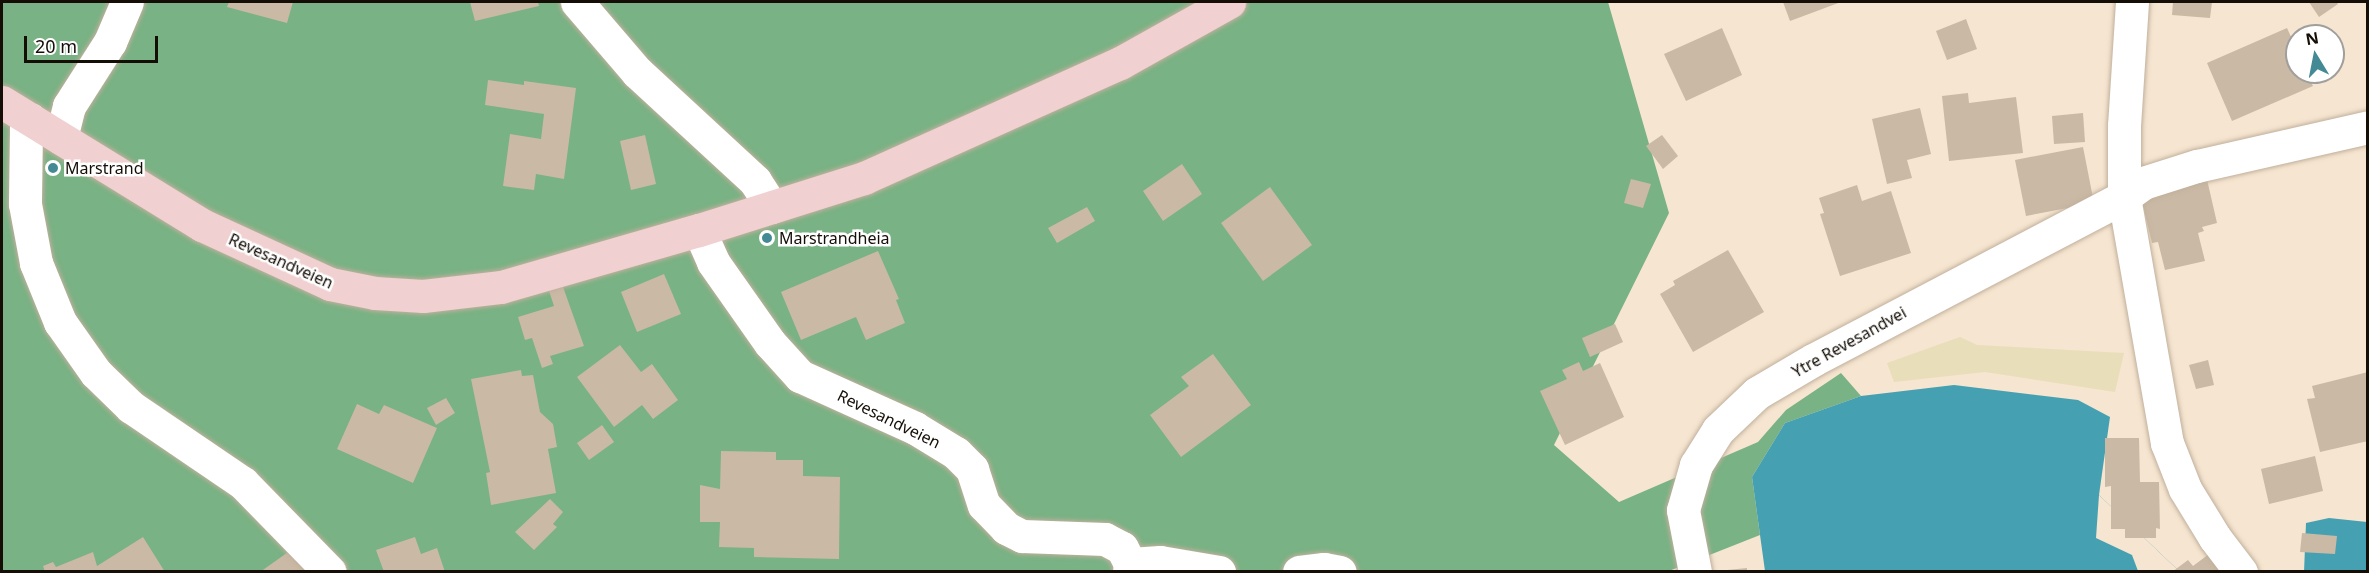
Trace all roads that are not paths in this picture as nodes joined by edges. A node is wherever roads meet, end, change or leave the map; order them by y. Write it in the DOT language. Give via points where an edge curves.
graph roads {
  1 [pos="127,2"];
  2 [pos="577,2"];
  3 [pos="1229,2"];
  4 [pos="2132,2"];
  5 [pos="2,102"];
  6 [pos="30,119"];
  7 [pos="2367,127"];
  8 [pos="61,138"];
  9 [pos="2124,196"];
  10 [pos="772,207"];
  11 [pos="699,230"];
  12 [pos="1129,568"];
  13 [pos="330,572"];
  14 [pos="1219,572"];
  15 [pos="1299,572"];
  16 [pos="1340,572"];
  17 [pos="1695,572"];
  18 [pos="2241,572"];
  1 -- 8 [label="street" via="110,42 69,106"];
  2 -- 10 [label="street" via="637,72 755,181"];
  3 -- 10 [label="main road, Revesandveien" via="1120,63 864,178"];
  4 -- 9 [label="street"];
  5 -- 6 [label="main road, Revesandveien"];
  6 -- 8 [label="main road, Revesandveien"];
  6 -- 13 [label="street" via="26,128 25,204 36,262 60,322 96,373 131,407 243,483"];
  7 -- 9 [label="street, Ytre Revesandvei" via="2197,166 2143,183"];
  8 -- 11 [label="main road, Revesandveien" via="202,225 330,284 375,293 423,296 501,287"];
  9 -- 17 [label="street, Ytre Revesandvei" via="1757,393 1718,430 1696,465 1683,510"];
  9 -- 18 [label="street" via="2167,443 2185,489"];
  10 -- 11 [label="main road, Revesandveien"];
  11 -- 12 [label="street, Revesandveien" via="713,262 770,344 800,376 915,428 956,453 972,470 984,505 1006,528 1022,537 1105,539 1122,548"];
  12 -- 14 [label="street" via="1160,562"];
  15 -- 16 [label="street"];
}
